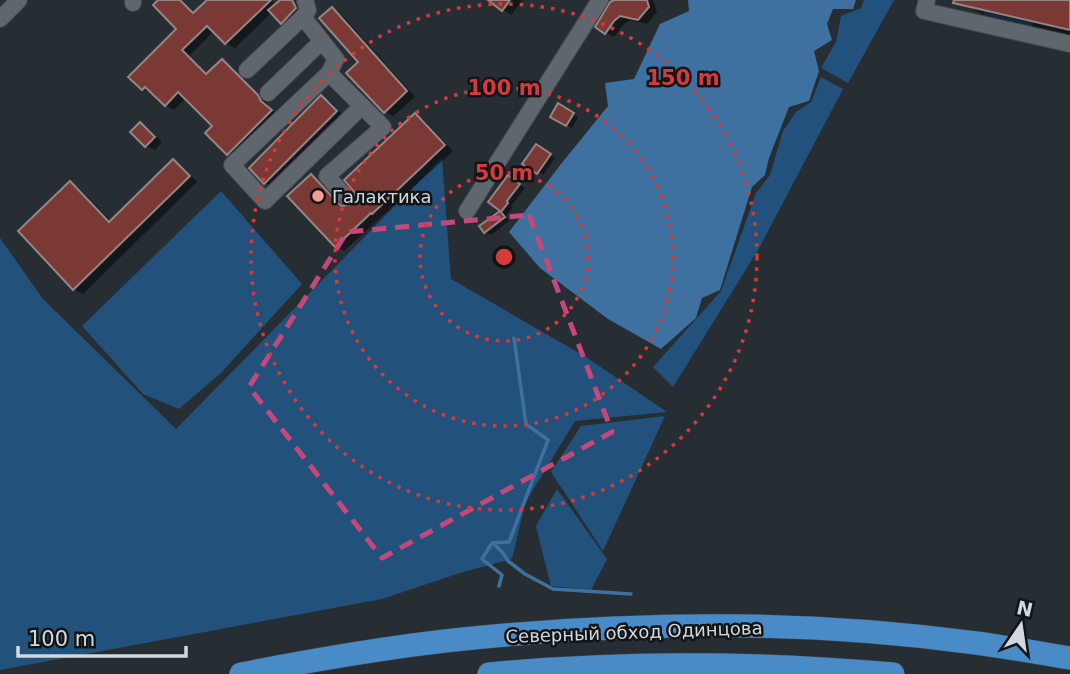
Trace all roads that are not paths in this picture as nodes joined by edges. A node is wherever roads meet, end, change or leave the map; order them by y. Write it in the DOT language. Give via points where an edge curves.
graph roads {
  1 [pos="19,0"];
  2 [pos="305,0"];
  3 [pos="600,0"];
  4 [pos="926,6"];
  5 [pos="303,17"];
  6 [pos="0,19"];
  7 [pos="322,41"];
  8 [pos="1070,44"];
  9 [pos="247,70"];
  10 [pos="329,73"];
  11 [pos="268,93"];
  12 [pos="362,106"];
  13 [pos="345,196"];
  14 [pos="467,211"];
  15 [pos="1070,658"];
  16 [pos="241,674"];
  17 [pos="489,674"];
  18 [pos="893,674"];
  1 -- 6 [label="street"];
  2 -- 5 [label="street" via="309,10"];
  3 -- 14 [label="street"];
  4 -- 8 [label="street"];
  5 -- 7 [label="street"];
  5 -- 9 [label="street"];
  7 -- 10 [label="street" via="336,58"];
  7 -- 11 [label="street"];
  10 -- 12 [label="street"];
  10 -- 12 [label="street" via="232,165 265,201"];
  12 -- 13 [label="street" via="383,127 327,176"];
  15 -- 16 [label="highway, Северный обход Одинцова" via="863,632 662,627 444,641"];
  17 -- 18 [label="highway, Северный обход Одинцова" via="661,664"];
}
